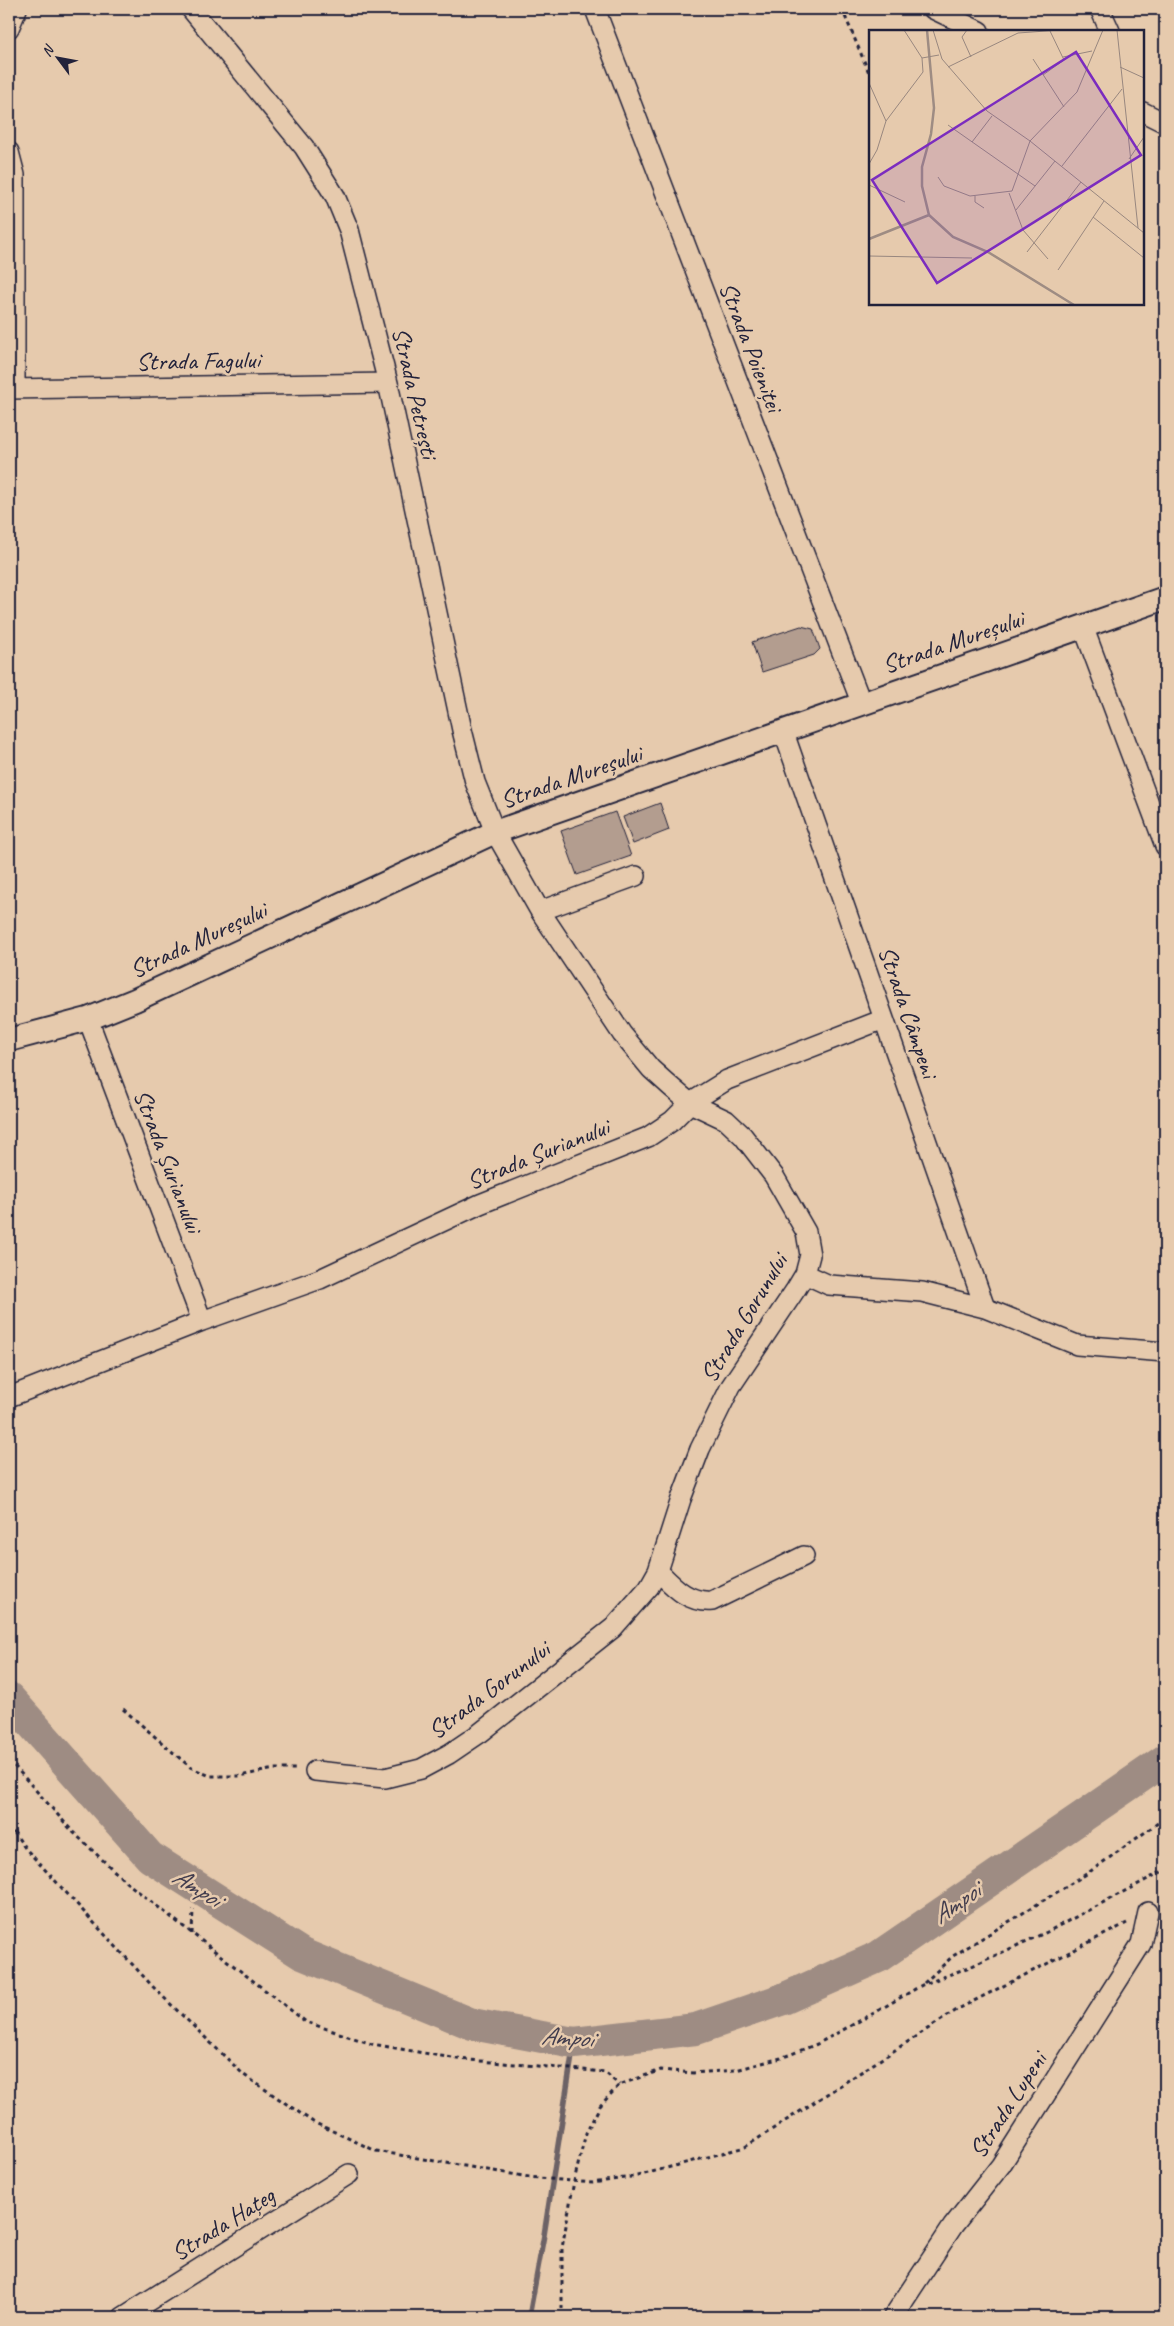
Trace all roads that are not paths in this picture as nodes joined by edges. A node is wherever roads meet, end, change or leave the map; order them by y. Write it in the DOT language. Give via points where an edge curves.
graph roads {
  1 [pos="17,9"];
  2 [pos="191,9"];
  3 [pos="595,9"];
  4 [pos="933,9"];
  5 [pos="1100,9"];
  6 [pos="9,28"];
  7 [pos="977,30"];
  8 [pos="1110,30"];
  9 [pos="1144,110"];
  10 [pos="1165,123"];
  11 [pos="9,152"];
  12 [pos="388,383"];
  13 [pos="12,389"];
  14 [pos="1165,598"];
  15 [pos="1082,626"];
  16 [pos="861,702"];
  17 [pos="784,733"];
  18 [pos="495,832"];
  19 [pos="1165,846"];
  20 [pos="636,876"];
  21 [pos="540,910"];
  22 [pos="88,1019"];
  23 [pos="884,1019"];
  24 [pos="9,1040"];
  25 [pos="690,1103"];
  26 [pos="805,1274"];
  27 [pos="985,1308"];
  28 [pos="202,1321"];
  29 [pos="1165,1352"];
  30 [pos="9,1397"];
  31 [pos="804,1556"];
  32 [pos="658,1571"];
  33 [pos="315,1771"];
  34 [pos="1148,1912"];
  35 [pos="349,2174"];
  36 [pos="123,2317"];
  37 [pos="893,2317"];
  1 -- 6 [label="street"];
  2 -- 12 [label="street, Strada Petrești" via="304,147 335,196 349,230"];
  3 -- 16 [label="street, Strada Poieniței"];
  4 -- 7 [label="street"];
  5 -- 8 [label="street"];
  9 -- 10 [label="street"];
  11 -- 13 [label="street" via="15,175"];
  12 -- 13 [label="street, Strada Fagului"];
  12 -- 18 [label="street, Strada Petrești" via="474,782"];
  14 -- 15 [label="street, Strada Mureșului"];
  15 -- 16 [label="street, Strada Mureșului"];
  15 -- 19 [label="street"];
  16 -- 17 [label="street, Strada Mureșului"];
  17 -- 18 [label="street, Strada Mureșului"];
  17 -- 23 [label="street, Strada Câmpeni"];
  18 -- 21 [label="street, Strada Gorunului"];
  18 -- 22 [label="street, Strada Mureșului"];
  20 -- 21 [label="street"];
  21 -- 25 [label="street, Strada Gorunului" via="622,1034 651,1069"];
  22 -- 24 [label="street, Strada Mureșului"];
  22 -- 28 [label="street, Strada Șurianului"];
  23 -- 25 [label="street, Strada Șurianului" via="727,1080"];
  23 -- 27 [label="street, Strada Câmpeni"];
  25 -- 26 [label="street, Strada Gorunului" via="726,1120 774,1176 806,1232 810,1255"];
  25 -- 28 [label="street, Strada Șurianului" via="672,1121 648,1136 480,1204 320,1279"];
  26 -- 27 [label="street" via="829,1285 922,1292"];
  26 -- 32 [label="street, Strada Gorunului" via="731,1386 700,1449"];
  27 -- 29 [label="street" via="1076,1345"];
  28 -- 30 [label="street, Strada Șurianului"];
  31 -- 32 [label="street" via="712,1601 700,1602 688,1597"];
  32 -- 33 [label="street, Strada Gorunului" via="649,1587 613,1628 449,1754 421,1769 386,1778"];
  34 -- 37 [label="street, Strada Lupeni" via="1141,1944 1001,2165 953,2226"];
  35 -- 36 [label="street, Strada Hațeg"];
}
